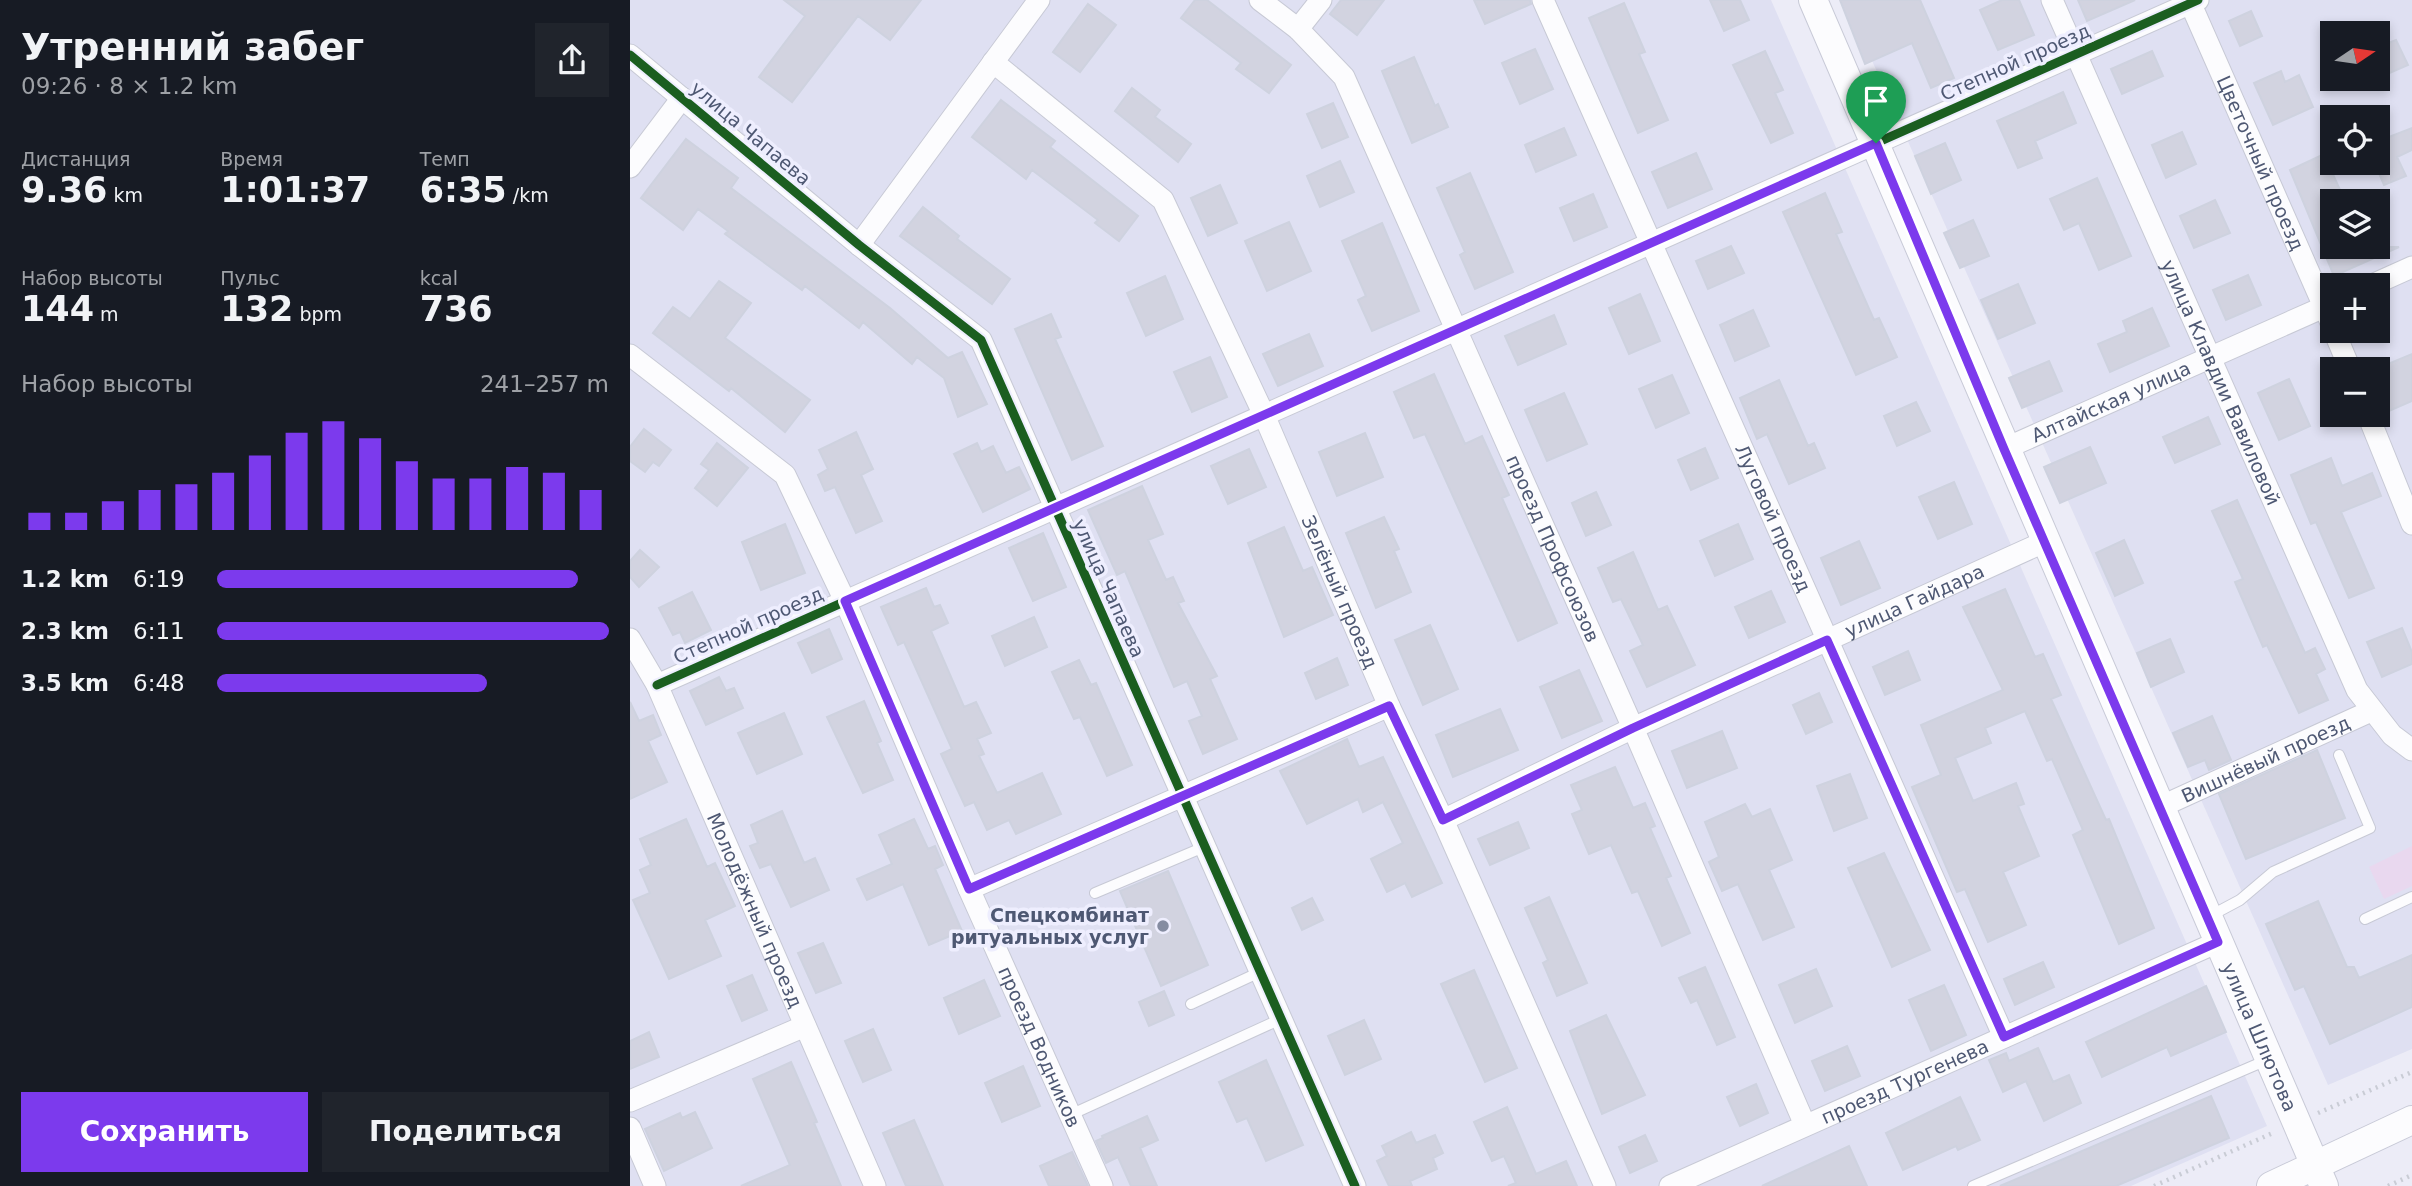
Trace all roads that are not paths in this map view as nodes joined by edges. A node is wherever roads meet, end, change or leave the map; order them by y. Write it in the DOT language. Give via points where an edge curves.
graph roads {
  1 [pos="1039,0"];
  2 [pos="1260,0"];
  3 [pos="1321,0"];
  4 [pos="1543,0"];
  5 [pos="1813,0"];
  6 [pos="2052,0"];
  7 [pos="2193,1"];
  8 [pos="1298,29"];
  9 [pos="2076,54"];
  10 [pos="630,55"];
  11 [pos="993,62"];
  12 [pos="682,98"];
  13 [pos="1876,143"];
  14 [pos="630,167"];
  15 [pos="1649,244"];
  16 [pos="859,245"];
  17 [pos="2412,267"];
  18 [pos="2390,277"];
  19 [pos="2320,284"];
  20 [pos="2320,308"];
  21 [pos="1456,330"];
  22 [pos="630,355"];
  23 [pos="2209,358"];
  24 [pos="1264,415"];
  25 [pos="2373,427"];
  26 [pos="2004,449"];
  27 [pos="1055,508"];
  28 [pos="2412,524"];
  29 [pos="2044,542"];
  30 [pos="845,601"];
  31 [pos="630,639"];
  32 [pos="1827,640"];
  33 [pos="657,685"];
  34 [pos="1389,706"];
  35 [pos="2371,711"];
  36 [pos="2412,727"];
  37 [pos="1633,728"];
  38 [pos="2392,735"];
  39 [pos="2412,750"];
  40 [pos="2339,755"];
  41 [pos="1181,796"];
  42 [pos="2160,807"];
  43 [pos="1443,820"];
  44 [pos="1204,846"];
  45 [pos="969,889"];
  46 [pos="1095,893"];
  47 [pos="2412,897"];
  48 [pos="2365,919"];
  49 [pos="2213,930"];
  50 [pos="1260,972"];
  51 [pos="1191,1004"];
  52 [pos="1280,1019"];
  53 [pos="805,1026"];
  54 [pos="2004,1037"];
  55 [pos="2269,1058"];
  56 [pos="630,1101"];
  57 [pos="1070,1115"];
  58 [pos="2412,1120"];
  59 [pos="1805,1125"];
  60 [pos="630,1128"];
  61 [pos="2320,1176"];
  62 [pos="655,1186"];
  63 [pos="874,1186"];
  64 [pos="1102,1186"];
  65 [pos="1355,1186"];
  66 [pos="1605,1186"];
  67 [pos="1670,1186"];
  68 [pos="1973,1186"];
  69 [pos="2271,1186"];
  1 -- 11 [label="street"];
  2 -- 8 [label="street, проезд Профсоюзов"];
  3 -- 8 [label="street"];
  4 -- 15 [label="street, Луговой проезд"];
  5 -- 13 [label="main road, улица Шлютова"];
  6 -- 9 [label="street, улица Клавдии Вавиловой"];
  7 -- 9 [label="street, Степной проезд"];
  7 -- 19 [label="street, Цветочный проезд"];
  8 -- 21 [label="street, проезд Профсоюзов" via="1344,76"];
  9 -- 13 [label="street, Степной проезд"];
  9 -- 23 [label="street, улица Клавдии Вавиловой"];
  10 -- 12 [label="street, улица Чапаева"];
  11 -- 16 [label="street"];
  11 -- 24 [label="street, Зелёный проезд" via="1163,200"];
  12 -- 14 [label="street"];
  12 -- 16 [label="street, улица Чапаева"];
  13 -- 15 [label="street, Степной проезд"];
  13 -- 26 [label="main road, улица Шлютова"];
  15 -- 21 [label="street, Степной проезд"];
  15 -- 32 [label="street, Луговой проезд"];
  16 -- 27 [label="street, улица Чапаева" via="981,340"];
  17 -- 18 [label="street"];
  20 -- 23 [label="street, Алтайская улица"];
  21 -- 24 [label="street, Степной проезд"];
  21 -- 37 [label="street, проезд Профсоюзов"];
  22 -- 30 [label="street, проезд Водников" via="785,475"];
  23 -- 26 [label="street, Алтайская улица"];
  23 -- 35 [label="street, улица Клавдии Вавиловой" via="2357,690"];
  24 -- 27 [label="street, Степной проезд"];
  24 -- 34 [label="street, Зелёный проезд"];
  25 -- 28 [label="street"];
  26 -- 29 [label="main road, улица Шлютова"];
  27 -- 30 [label="street, Степной проезд"];
  27 -- 41 [label="street, улица Чапаева"];
  29 -- 32 [label="street, улица Гайдара"];
  29 -- 42 [label="main road, улица Шлютова"];
  30 -- 33 [label="street, Степной проезд"];
  30 -- 45 [label="street, проезд Водников"];
  31 -- 33 [label="street, Молодёжный проезд"];
  32 -- 37 [label="street, улица Гайдара"];
  32 -- 54 [label="street, Луговой проезд"];
  33 -- 53 [label="street, Молодёжный проезд"];
  34 -- 41 [label="street"];
  34 -- 43 [label="street, Зелёный проезд"];
  35 -- 38 [label="street, улица Клавдии Вавиловой"];
  35 -- 42 [label="street, Вишнёвый проезд"];
  36 -- 38 [label="street"];
  37 -- 43 [label="street, улица Гайдара"];
  37 -- 59 [label="street, проезд Профсоюзов"];
  38 -- 39 [label="street, улица Клавдии Вавиловой"];
  40 -- 49 [label="lane" via="2370,828 2273,872"];
  41 -- 44 [label="street, улица Чапаева"];
  41 -- 45 [label="street"];
  42 -- 49 [label="main road, улица Шлютова"];
  43 -- 66 [label="street, Зелёный проезд"];
  44 -- 46 [label="lane"];
  44 -- 50 [label="street, улица Чапаева"];
  45 -- 57 [label="street, проезд Водников"];
  47 -- 48 [label="lane"];
  49 -- 54 [label="street, проезд Тургенева"];
  49 -- 55 [label="main road, улица Шлютова"];
  50 -- 51 [label="lane"];
  50 -- 52 [label="street, улица Чапаева"];
  52 -- 57 [label="lane"];
  52 -- 65 [label="street, улица Чапаева"];
  53 -- 56 [label="street"];
  53 -- 63 [label="street, Молодёжный проезд"];
  54 -- 59 [label="street, проезд Тургенева"];
  55 -- 61 [label="main road, улица Шлютова"];
  55 -- 68 [label="lane"];
  57 -- 64 [label="street, проезд Водников"];
  58 -- 61 [label="main road"];
  59 -- 67 [label="street, проезд Тургенева"];
  60 -- 62 [label="street"];
  61 -- 69 [label="main road"];
}
